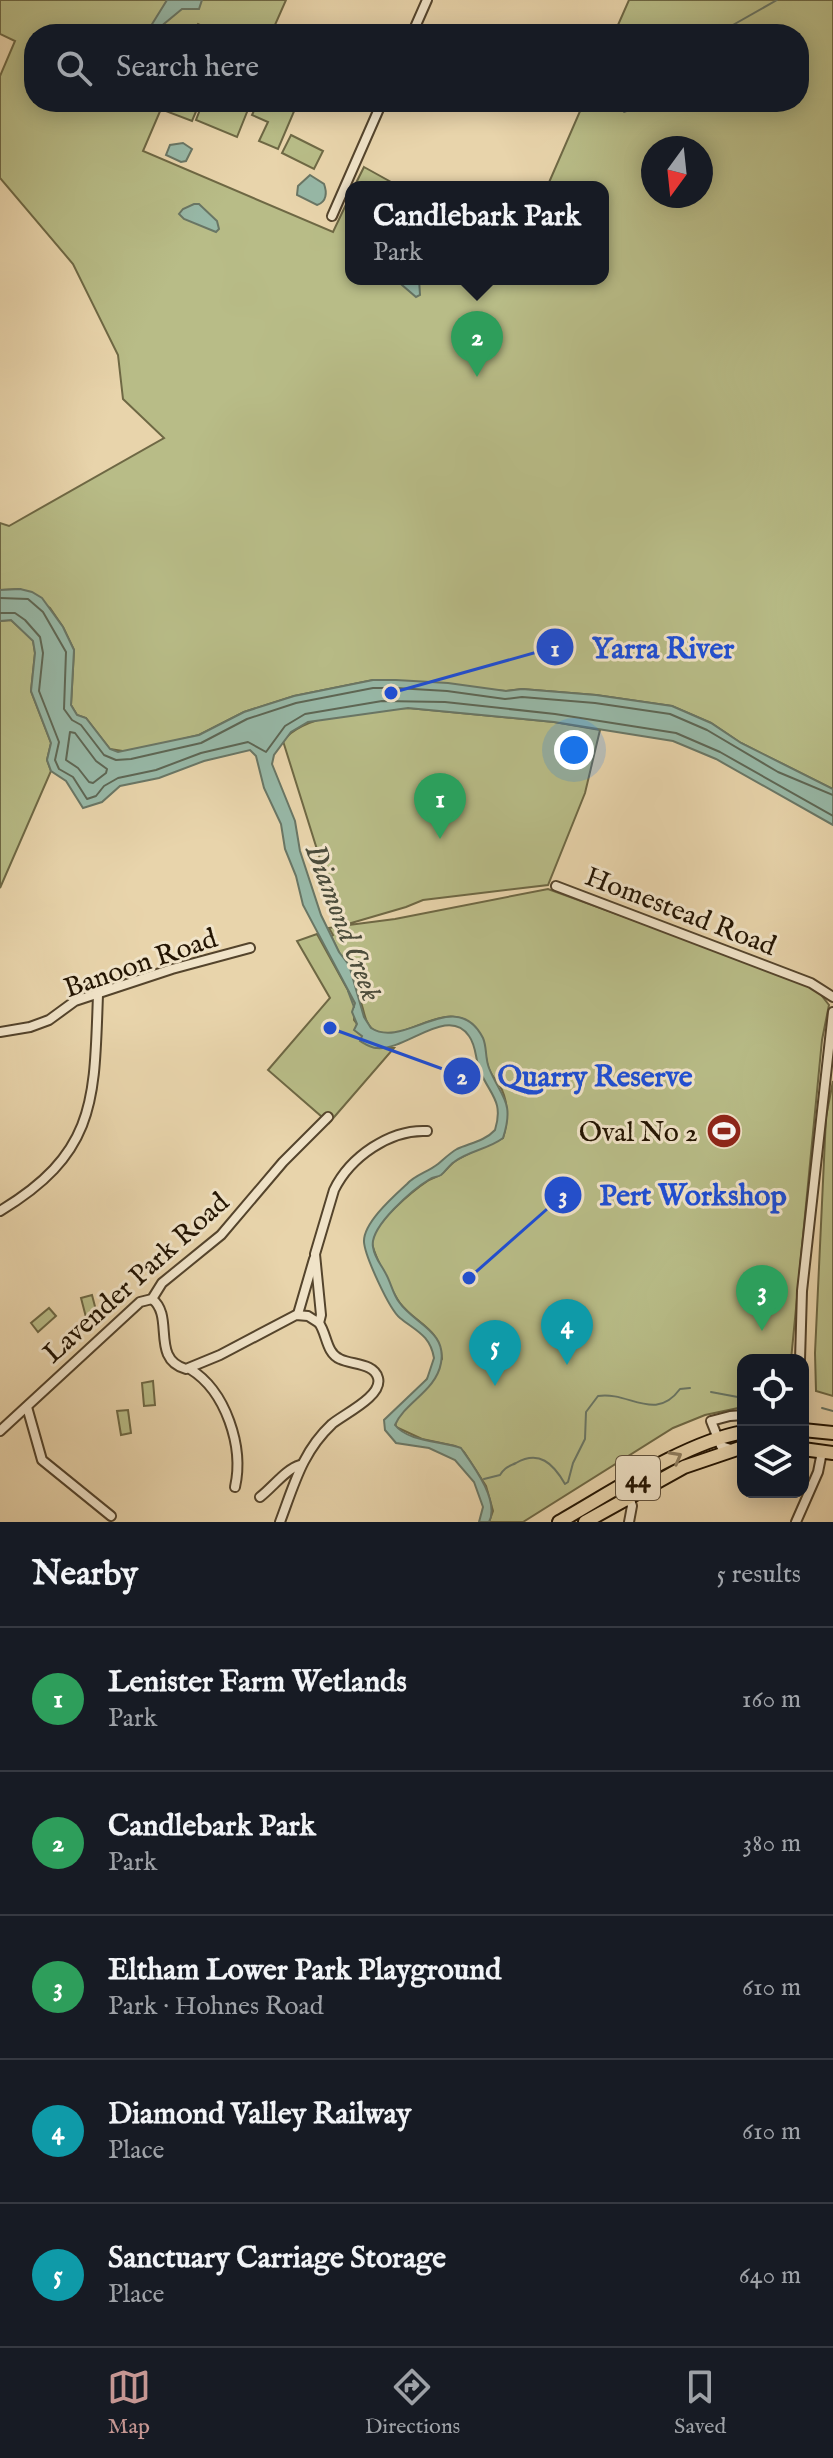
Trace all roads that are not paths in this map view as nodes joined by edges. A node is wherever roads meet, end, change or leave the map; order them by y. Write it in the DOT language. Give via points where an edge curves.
graph roads {
  1 [pos="427,0"];
  2 [pos="416,24"];
  3 [pos="378,112"];
  4 [pos="347,181"];
  5 [pos="345,186"];
  6 [pos="332,216"];
  7 [pos="556,886"];
  8 [pos="250,948"];
  9 [pos="98,995"];
  10 [pos="833,997"];
  11 [pos="833,1012"];
  12 [pos="0,1032"];
  13 [pos="328,1117"];
  14 [pos="427,1131"];
  15 [pos="0,1211"];
  16 [pos="315,1254"];
  17 [pos="152,1299"];
  18 [pos="298,1314"];
  19 [pos="319,1323"];
  20 [pos="800,1354"];
  21 [pos="191,1368"];
  22 [pos="27,1407"];
  23 [pos="737,1416"];
  24 [pos="0,1431"];
  25 [pos="809,1431"];
  26 [pos="737,1433"];
  27 [pos="833,1433"];
  28 [pos="718,1438"];
  29 [pos="737,1448"];
  30 [pos="828,1453"];
  31 [pos="300,1465"];
  32 [pos="235,1487"];
  33 [pos="626,1492"];
  34 [pos="260,1497"];
  35 [pos="111,1516"];
  36 [pos="280,1522"];
  37 [pos="559,1522"];
  38 [pos="585,1522"];
  39 [pos="629,1522"];
  40 [pos="796,1522"];
  1 -- 2 [label="street"];
  3 -- 4 [label="street"];
  5 -- 6 [label="street"];
  7 -- 10 [label="street, Homestead Road" via="811,983"];
  8 -- 9 [label="street, Banoon Road"];
  9 -- 12 [label="street, Banoon Road" via="69,1004 35,1025"];
  9 -- 15 [label="street" via="94,1084 73,1144 54,1173"];
  11 -- 20 [label="street" via="802,1291"];
  13 -- 17 [label="street, Lavender Park Road" via="229,1227 162,1283"];
  14 -- 16 [label="street" via="373,1146 338,1182"];
  16 -- 18 [label="street"];
  16 -- 19 [label="street"];
  17 -- 21 [label="street" via="160,1309 166,1352 176,1365"];
  17 -- 22 [label="street, Lavender Park Road" via="140,1302"];
  18 -- 19 [label="street"];
  18 -- 21 [label="street"];
  19 -- 31 [label="street" via="333,1354 370,1368 378,1384 373,1395 332,1424"];
  21 -- 32 [label="street" via="208,1383 229,1423 238,1458"];
  22 -- 24 [label="street, Lavender Park Road"];
  22 -- 35 [label="street" via="42,1460"];
  23 -- 28 [label="street" via="711,1421"];
  25 -- 27 [label="main road"];
  26 -- 28 [label="main road, 44"];
  28 -- 29 [label="street" via="721,1446"];
  33 -- 28 [label="main road, 44, one-way" via="686,1451"];
  29 -- 33 [label="main road, 44"];
  30 -- 40 [label="street"];
  31 -- 34 [label="street"];
  31 -- 36 [label="street"];
  33 -- 37 [label="main road, 44"];
  33 -- 38 [label="main road, 44"];
  33 -- 39 [label="street" via="632,1511"];
}
